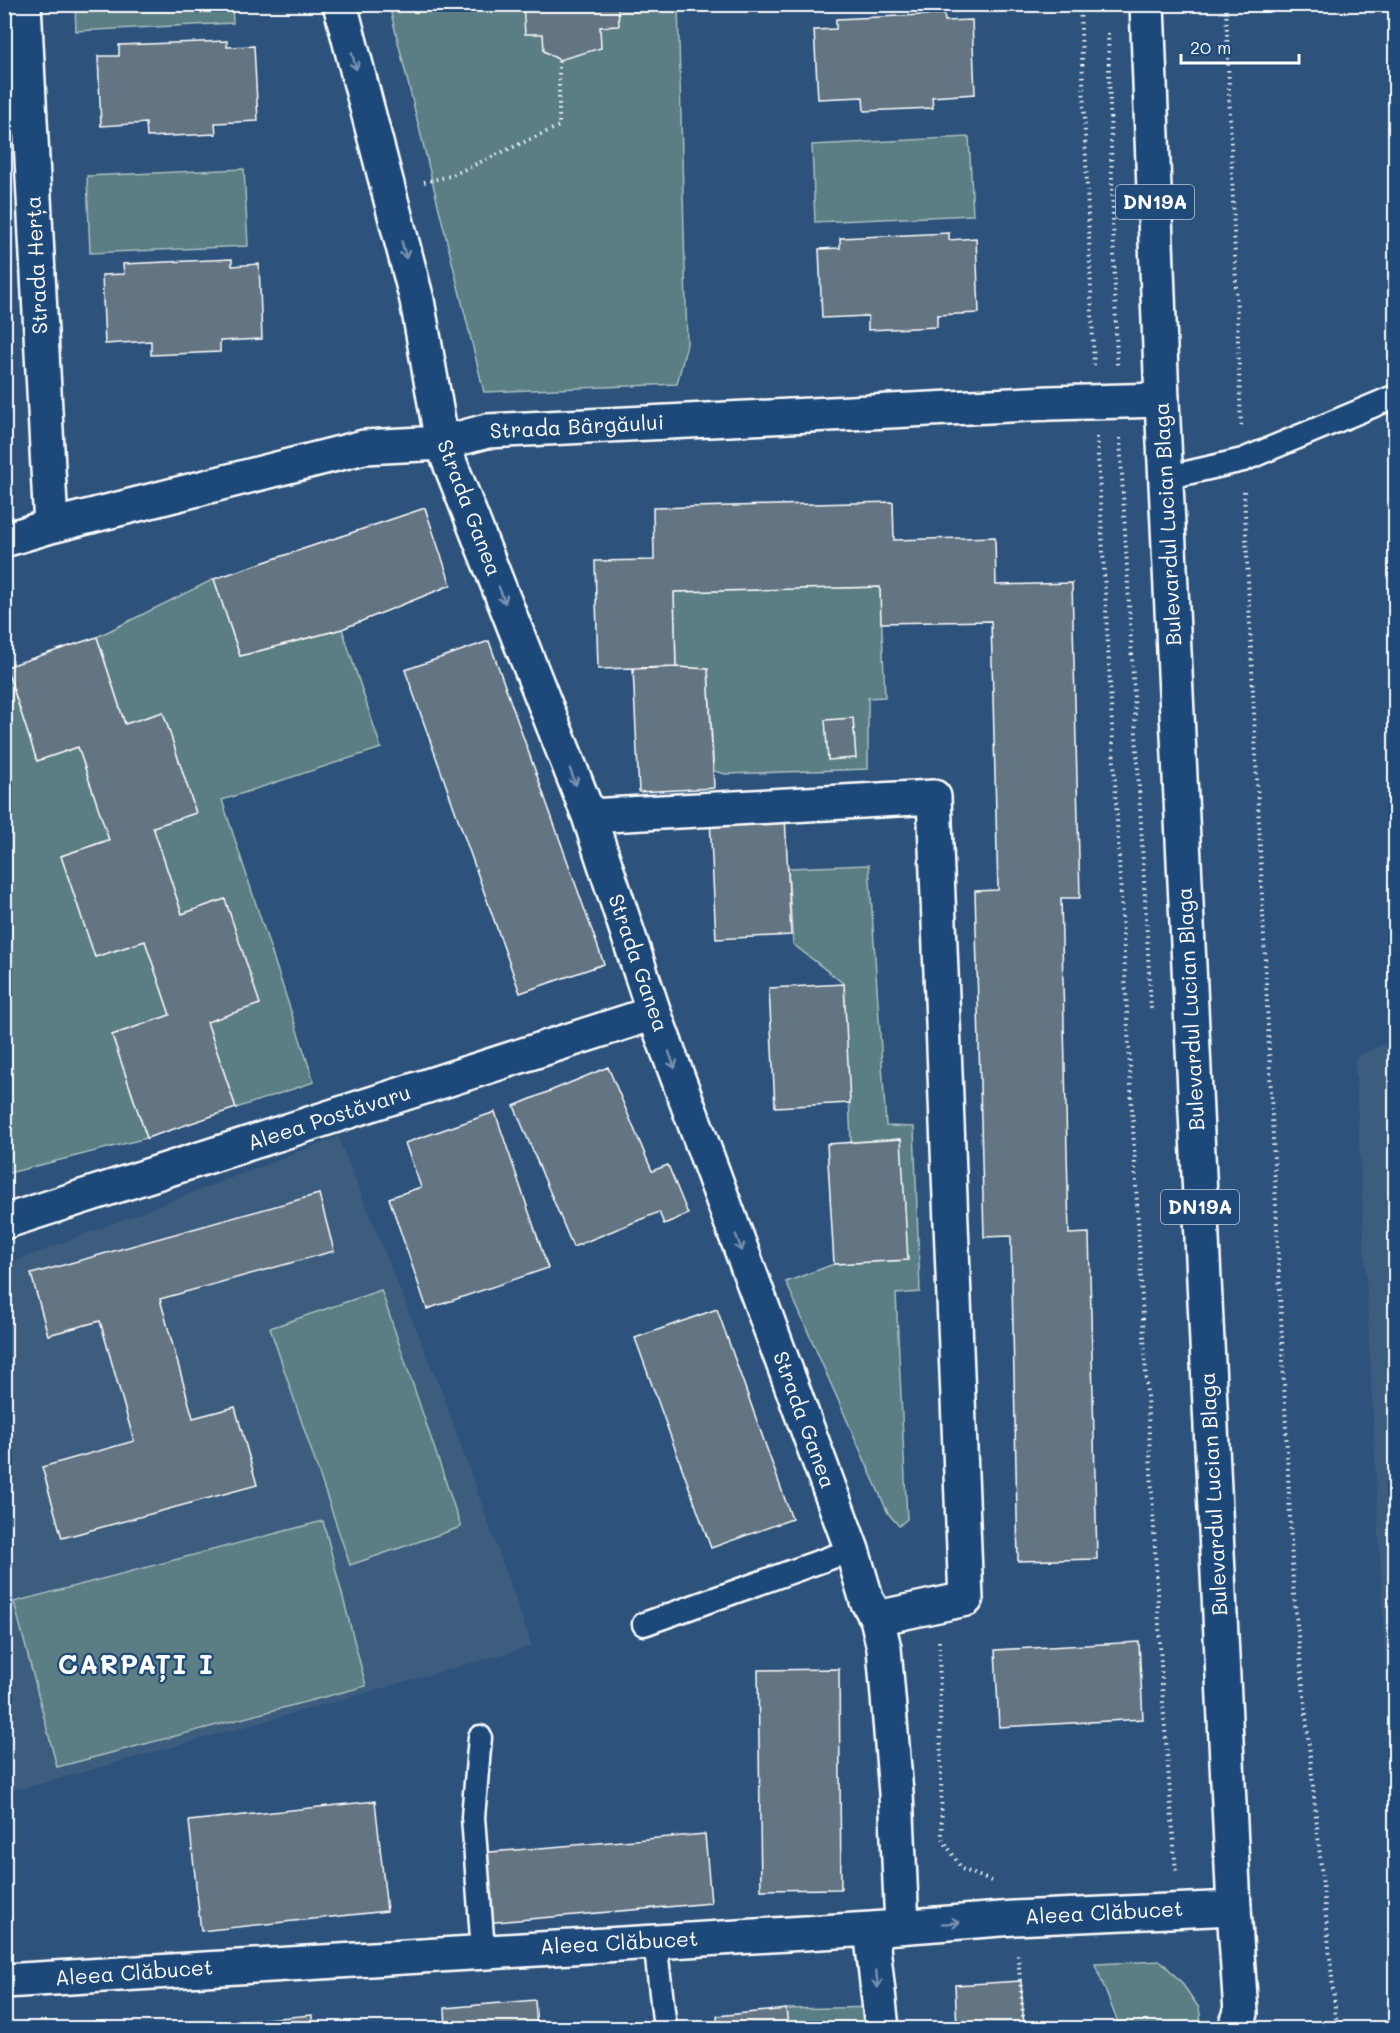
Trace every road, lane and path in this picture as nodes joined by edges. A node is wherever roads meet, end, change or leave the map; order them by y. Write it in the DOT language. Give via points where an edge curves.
graph roads {
  1 [pos="24,4"];
  2 [pos="340,4"];
  3 [pos="1080,4"];
  4 [pos="1148,4"];
  5 [pos="1226,4"];
  6 [pos="559,60"];
  7 [pos="388,190"];
  8 [pos="1395,396"];
  9 [pos="1162,400"];
  10 [pos="1095,402"];
  11 [pos="442,443"];
  12 [pos="1243,460"];
  13 [pos="1165,478"];
  14 [pos="51,526"];
  15 [pos="4,540"];
  16 [pos="589,816"];
  17 [pos="654,1013"];
  18 [pos="4,1222"];
  19 [pos="852,1550"];
  20 [pos="939,1604"];
  21 [pos="877,1618"];
  22 [pos="644,1624"];
  23 [pos="480,1737"];
  24 [pos="1165,1873"];
  25 [pos="997,1884"];
  26 [pos="1234,1908"];
  27 [pos="887,1928"];
  28 [pos="655,1941"];
  29 [pos="483,1951"];
  30 [pos="4,1981"];
  31 [pos="1243,2023"];
  32 [pos="665,2028"];
  33 [pos="882,2028"];
  34 [pos="1337,2028"];
  1 -- 14 [label="street, Strada Herța"];
  2 -- 7 [label="street, Strada Ganea, one-way"];
  3 -- 10 [label="path"];
  4 -- 9 [label="street, Bulevardul Lucian Blaga / DN19A"];
  5 -- 12 [label="path"];
  6 -- 7 [label="path" via="559,126 450,176"];
  7 -- 11 [label="street, Strada Ganea, one-way" via="417,300"];
  8 -- 12 [label="lane"];
  9 -- 10 [label="street, Strada Bârgăului"];
  9 -- 13 [label="street, Bulevardul Lucian Blaga / DN19A"];
  10 -- 11 [label="street, Strada Bârgăului" via="487,431"];
  10 -- 24 [label="path" via="1162,1678 1176,1872"];
  11 -- 14 [label="street, Strada Bârgăului" via="364,447"];
  11 -- 16 [label="street, Strada Ganea, one-way"];
  12 -- 13 [label="lane"];
  12 -- 34 [label="path" via="1293,1584"];
  13 -- 26 [label="street, Bulevardul Lucian Blaga / DN19A"];
  14 -- 15 [label="street, Strada Bârgăului"];
  16 -- 17 [label="street, Strada Ganea"];
  16 -- 20 [label="street" via="934,797 966,1599"];
  17 -- 18 [label="street, Aleea Postăvaru"];
  17 -- 19 [label="street, Strada Ganea, one-way"];
  19 -- 21 [label="street, Strada Ganea" via="867,1601"];
  19 -- 22 [label="lane"];
  20 -- 21 [label="street"];
  20 -- 25 [label="path" via="942,1838 962,1869"];
  21 -- 27 [label="street, Strada Ganea" via="884,1648 890,1724"];
  23 -- 29 [label="lane" via="473,1817"];
  27 -- 26 [label="street, Aleea Clăbucet, one-way"];
  26 -- 31 [label="street, Bulevardul Lucian Blaga / DN19A"];
  27 -- 28 [label="street, Aleea Clăbucet"];
  27 -- 33 [label="street, Strada Ganea, one-way"];
  28 -- 29 [label="street, Aleea Clăbucet"];
  28 -- 32 [label="lane"];
  29 -- 30 [label="street, Aleea Clăbucet"];
}
